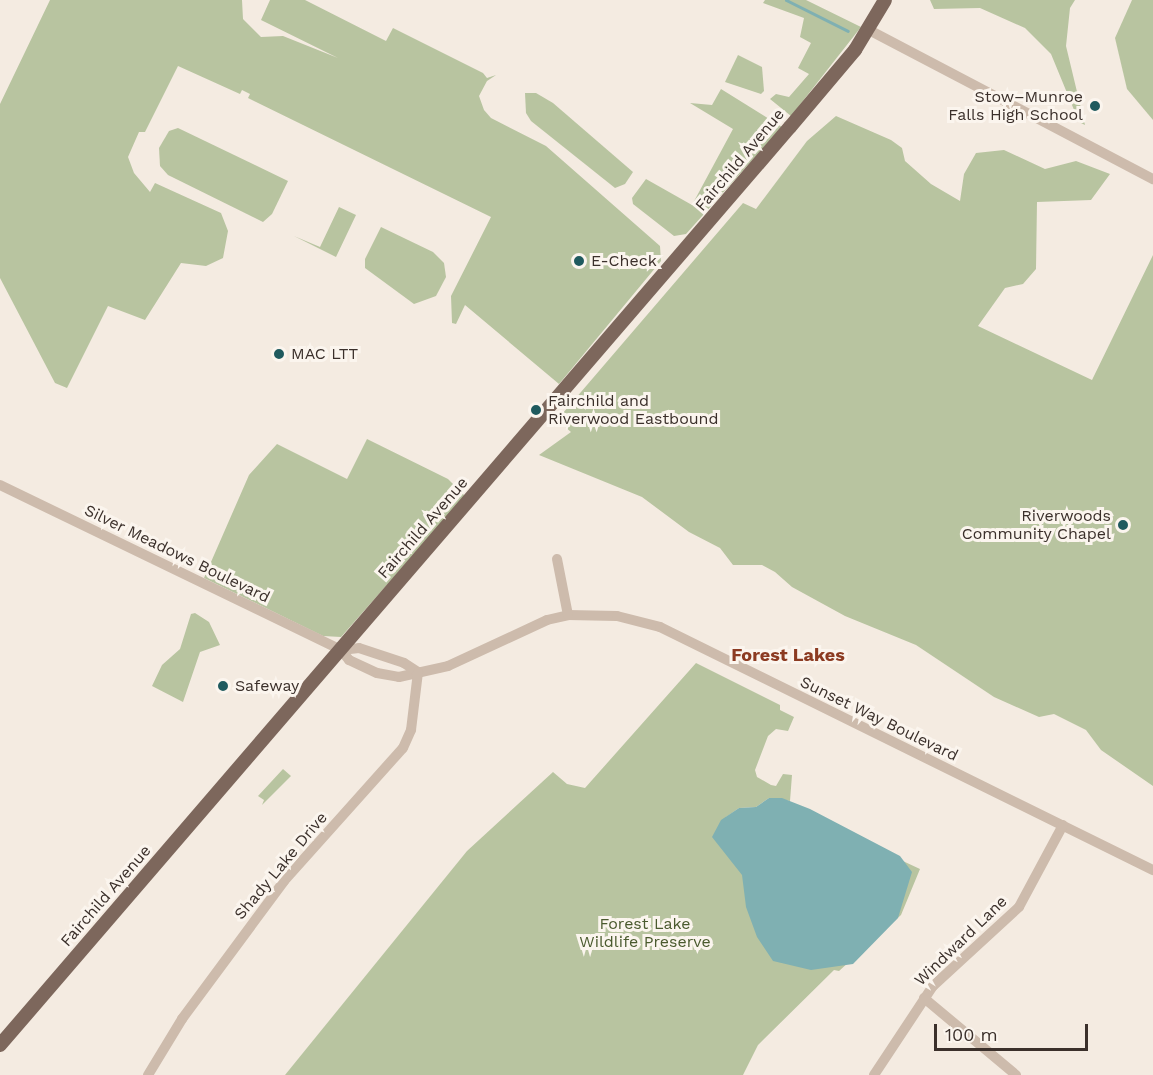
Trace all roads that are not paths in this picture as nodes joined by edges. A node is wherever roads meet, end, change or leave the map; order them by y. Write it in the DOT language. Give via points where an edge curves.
graph roads {
  1 [pos="885,0"];
  2 [pos="869,30"];
  3 [pos="1153,179"];
  4 [pos="0,485"];
  5 [pos="557,559"];
  6 [pos="568,615"];
  7 [pos="340,650"];
  8 [pos="418,672"];
  9 [pos="1063,825"];
  10 [pos="1153,870"];
  11 [pos="924,998"];
  12 [pos="0,1045"];
  13 [pos="148,1075"];
  14 [pos="874,1075"];
  15 [pos="1016,1075"];
  1 -- 2 [label="main road, Fairchild Avenue"];
  2 -- 3 [label="street"];
  2 -- 7 [label="main road, Fairchild Avenue"];
  4 -- 7 [label="street, Silver Meadows Boulevard"];
  5 -- 6 [label="street"];
  6 -- 8 [label="street, Sunset Way Boulevard" via="547,620 448,666"];
  6 -- 9 [label="street, Sunset Way Boulevard" via="617,616 660,627"];
  7 -- 8 [label="street" via="359,648 404,663"];
  7 -- 12 [label="main road, Fairchild Avenue"];
  8 -- 13 [label="street, Shady Lake Drive" via="411,729 403,748 284,881 182,1019"];
  9 -- 10 [label="street, Sunset Way Boulevard"];
  9 -- 11 [label="street, Windward Lane" via="1019,907"];
  11 -- 14 [label="street, Windward Lane"];
  11 -- 15 [label="street"];
}
